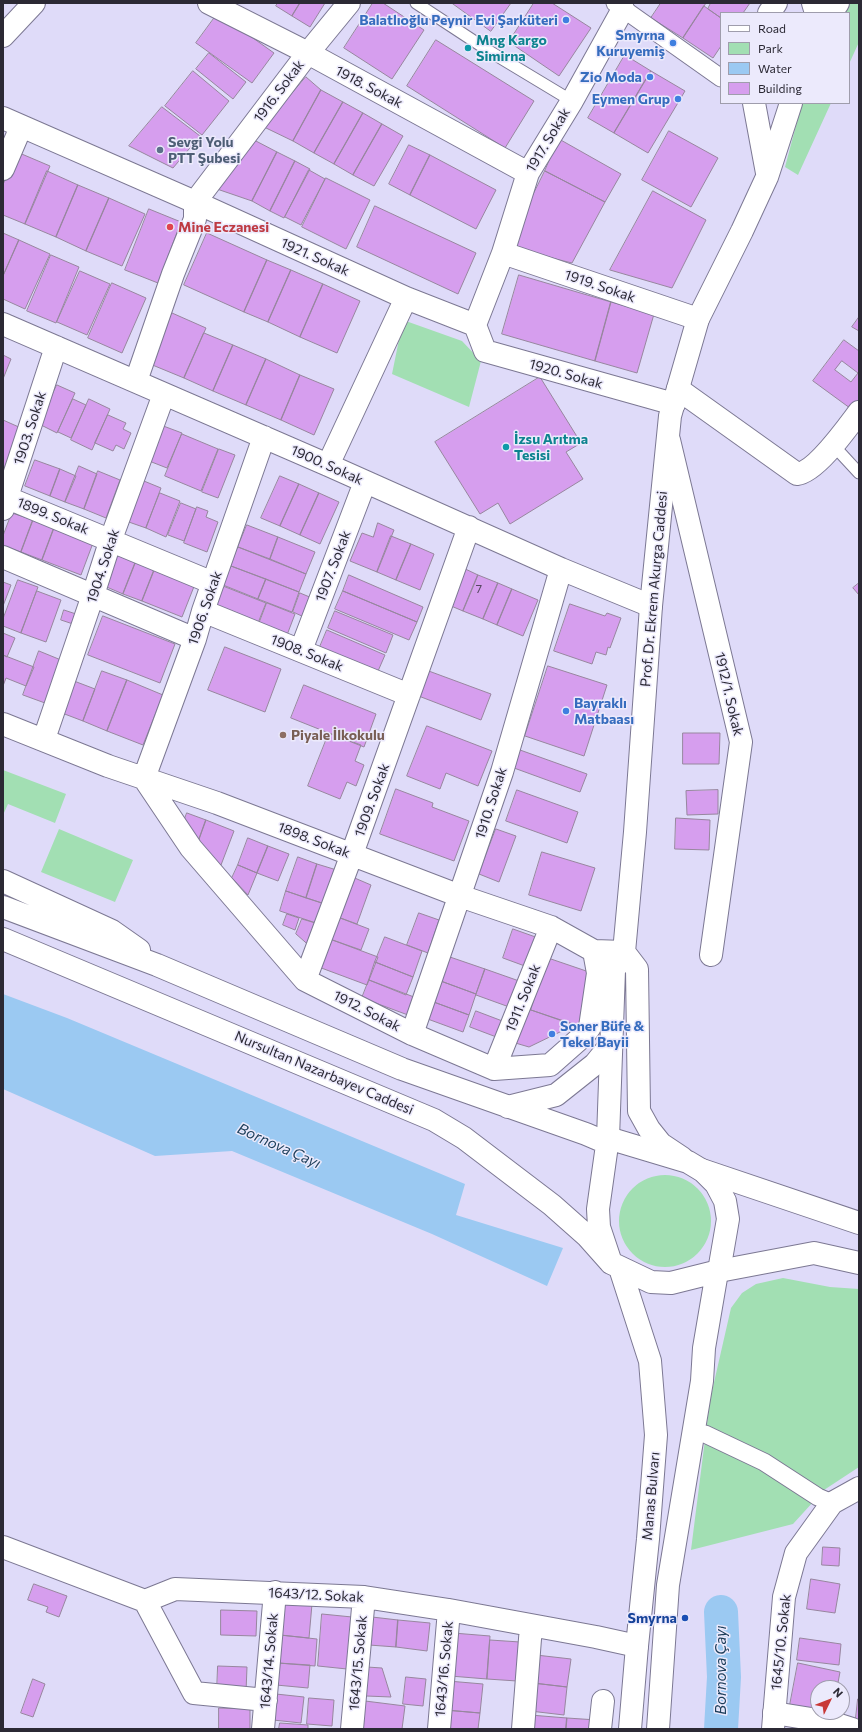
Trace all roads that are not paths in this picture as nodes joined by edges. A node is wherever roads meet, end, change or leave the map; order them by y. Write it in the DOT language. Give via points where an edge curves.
graph roads {
  1 [pos="210,3"];
  2 [pos="349,3"];
  3 [pos="416,3"];
  4 [pos="776,3"];
  5 [pos="838,3"];
  6 [pos="27,5"];
  7 [pos="619,6"];
  8 [pos="770,12"];
  9 [pos="832,12"];
  10 [pos="3,36"];
  11 [pos="308,54"];
  12 [pos="720,77"];
  13 [pos="572,101"];
  14 [pos="754,104"];
  15 [pos="791,104"];
  16 [pos="12,123"];
  17 [pos="3,168"];
  18 [pos="528,173"];
  19 [pos="767,176"];
  20 [pos="195,202"];
  21 [pos="503,253"];
  22 [pos="406,298"];
  23 [pos="698,319"];
  24 [pos="3,324"];
  25 [pos="475,325"];
  26 [pos="56,347"];
  27 [pos="136,381"];
  28 [pos="164,394"];
  29 [pos="676,396"];
  30 [pos="859,412"];
  31 [pos="264,437"];
  32 [pos="669,438"];
  33 [pos="834,446"];
  34 [pos="328,465"];
  35 [pos="859,473"];
  36 [pos="365,482"];
  37 [pos="4,501"];
  38 [pos="469,527"];
  39 [pos="111,539"];
  40 [pos="3,557"];
  41 [pos="561,569"];
  42 [pos="213,583"];
  43 [pos="93,595"];
  44 [pos="651,606"];
  45 [pos="203,611"];
  46 [pos="195,639"];
  47 [pos="301,650"];
  48 [pos="410,695"];
  49 [pos="3,724"];
  50 [pos="44,739"];
  51 [pos="144,778"];
  52 [pos="352,854"];
  53 [pos="3,881"];
  54 [pos="460,896"];
  55 [pos="3,907"];
  56 [pos="551,927"];
  57 [pos="3,939"];
  58 [pos="3,950"];
  59 [pos="594,951"];
  60 [pos="624,952"];
  61 [pos="712,955"];
  62 [pos="60,963"];
  63 [pos="158,965"];
  64 [pos="305,980"];
  65 [pos="412,1034"];
  66 [pos="612,1044"];
  67 [pos="494,1069"];
  68 [pos="508,1108"];
  69 [pos="607,1141"];
  70 [pos="695,1166"];
  71 [pos="859,1223"];
  72 [pos="859,1263"];
  73 [pos="615,1265"];
  74 [pos="718,1271"];
  75 [pos="705,1434"];
  76 [pos="859,1488"];
  77 [pos="832,1503"];
  78 [pos="3,1547"];
  79 [pos="275,1592"];
  80 [pos="364,1597"];
  81 [pos="145,1601"];
  82 [pos="449,1610"];
  83 [pos="531,1626"];
  84 [pos="637,1646"];
  85 [pos="266,1700"];
  86 [pos="603,1701"];
  87 [pos="774,1721"];
  88 [pos="263,1729"];
  89 [pos="352,1729"];
  90 [pos="439,1729"];
  91 [pos="523,1729"];
  92 [pos="600,1729"];
  93 [pos="630,1729"];
  94 [pos="658,1729"];
  95 [pos="852,1729"];
  1 -- 11 [label="street, 1918. Sokak"];
  2 -- 11 [label="street, 1916. Sokak"];
  3 -- 13 [label="lane"];
  4 -- 8 [label="street"];
  5 -- 9 [label="street"];
  6 -- 10 [label="street"];
  7 -- 12 [label="street"];
  7 -- 13 [label="street, 1917. Sokak"];
  11 -- 18 [label="street, 1918. Sokak"];
  11 -- 20 [label="street, 1916. Sokak"];
  13 -- 18 [label="street, 1917. Sokak"];
  14 -- 19 [label="street"];
  15 -- 19 [label="street, Prof. Dr. Ekrem Akurga Caddesi"];
  16 -- 17 [label="street"];
  16 -- 20 [label="street, 1921. Sokak"];
  18 -- 21 [label="street, 1917. Sokak"];
  19 -- 23 [label="street, Prof. Dr. Ekrem Akurga Caddesi"];
  20 -- 22 [label="street, 1921. Sokak"];
  20 -- 27 [label="street" via="195,219 172,274"];
  21 -- 23 [label="street, 1919. Sokak"];
  21 -- 25 [label="street, 1917. Sokak"];
  22 -- 25 [label="street, 1921. Sokak"];
  22 -- 34 [label="street"];
  23 -- 29 [label="street, Prof. Dr. Ekrem Akurga Caddesi"];
  24 -- 26 [label="street, 1900. Sokak"];
  25 -- 29 [label="street, 1920. Sokak" via="485,351"];
  26 -- 27 [label="street, 1900. Sokak"];
  26 -- 37 [label="street, 1903. Sokak"];
  27 -- 28 [label="street, 1900. Sokak"];
  28 -- 31 [label="street, 1900. Sokak"];
  28 -- 39 [label="street, 1904. Sokak"];
  29 -- 32 [label="street, Prof. Dr. Ekrem Akurga Caddesi" via="670,416"];
  29 -- 33 [label="street" via="794,474 808,470"];
  30 -- 33 [label="street"];
  31 -- 34 [label="street, 1900. Sokak"];
  31 -- 42 [label="street, 1906. Sokak"];
  32 -- 44 [label="street, Prof. Dr. Ekrem Akurga Caddesi"];
  32 -- 61 [label="street, 1912/1. Sokak" via="741,742"];
  33 -- 35 [label="lane"];
  34 -- 36 [label="street, 1900. Sokak"];
  36 -- 38 [label="street, 1900. Sokak"];
  36 -- 47 [label="street, 1907. Sokak"];
  37 -- 39 [label="street, 1899. Sokak"];
  38 -- 41 [label="street, 1900. Sokak"];
  38 -- 48 [label="street, 1909. Sokak"];
  39 -- 42 [label="street, 1899. Sokak"];
  39 -- 43 [label="street, 1904. Sokak"];
  40 -- 43 [label="street"];
  41 -- 44 [label="street, 1900. Sokak"];
  41 -- 54 [label="street, 1910. Sokak" via="502,772"];
  42 -- 45 [label="street, 1906. Sokak"];
  43 -- 46 [label="street"];
  43 -- 50 [label="street, 1904. Sokak"];
  44 -- 60 [label="street, Prof. Dr. Ekrem Akurga Caddesi"];
  45 -- 46 [label="street, 1906. Sokak"];
  45 -- 47 [label="street, 1908. Sokak"];
  46 -- 51 [label="street, 1906. Sokak"];
  47 -- 48 [label="street, 1908. Sokak"];
  48 -- 52 [label="street, 1909. Sokak"];
  49 -- 50 [label="street, 1898. Sokak"];
  50 -- 51 [label="street, 1898. Sokak"];
  51 -- 52 [label="street, 1898. Sokak"];
  51 -- 64 [label="street, 1912. Sokak" via="191,848"];
  52 -- 54 [label="street, 1898. Sokak"];
  52 -- 64 [label="street, 1909. Sokak"];
  53 -- 63 [label="street" via="112,930"];
  54 -- 56 [label="street, 1898. Sokak"];
  54 -- 65 [label="street, 1910. Sokak"];
  55 -- 63 [label="street"];
  56 -- 59 [label="street, 1898. Sokak"];
  56 -- 67 [label="street, 1911. Sokak"];
  57 -- 62 [label="street, Nursultan Nazarbayev Caddesi"];
  58 -- 62 [label="street"];
  59 -- 60 [label="street, 1898. Sokak"];
  59 -- 67 [label="street, 1912. Sokak" via="598,973 590,1027 584,1035 550,1065"];
  60 -- 66 [label="street, Prof. Dr. Ekrem Akurga Caddesi" via="614,970"];
  60 -- 70 [label="street" via="636,969 639,1111 661,1144"];
  62 -- 73 [label="street, Nursultan Nazarbayev Caddesi" via="434,1120 464,1138 552,1205"];
  63 -- 68 [label="street" via="402,1069"];
  64 -- 65 [label="street, 1912. Sokak"];
  65 -- 67 [label="street, 1912. Sokak"];
  66 -- 68 [label="street" via="595,1064 556,1095"];
  66 -- 69 [label="street, Prof. Dr. Ekrem Akurga Caddesi"];
  68 -- 69 [label="street"];
  69 -- 70 [label="street"];
  69 -- 73 [label="street" via="598,1209 599,1227"];
  70 -- 71 [label="street"];
  70 -- 74 [label="street" via="716,1184 725,1201 728,1219"];
  72 -- 74 [label="street" via="814,1253"];
  73 -- 74 [label="street" via="652,1282 671,1283"];
  73 -- 84 [label="street, Manas Bulvarı" via="650,1361 656,1435"];
  74 -- 94 [label="street, Manas Bulvarı" via="668,1585"];
  75 -- 77 [label="street" via="764,1462 818,1497"];
  76 -- 77 [label="street, 1645/10. Sokak"];
  77 -- 87 [label="street, 1645/10. Sokak" via="796,1553 784,1597"];
  78 -- 81 [label="street"];
  79 -- 80 [label="street, 1643/12. Sokak"];
  79 -- 81 [label="street, 1643/12. Sokak" via="175,1589"];
  79 -- 85 [label="street, 1643/14. Sokak"];
  80 -- 82 [label="street, 1643/12. Sokak"];
  80 -- 89 [label="street, 1643/15. Sokak"];
  81 -- 85 [label="street" via="194,1693"];
  82 -- 83 [label="street, 1643/12. Sokak"];
  82 -- 90 [label="street, 1643/16. Sokak"];
  83 -- 84 [label="street, 1643/12. Sokak"];
  83 -- 91 [label="street"];
  84 -- 93 [label="street, Manas Bulvarı"];
  85 -- 88 [label="street, 1643/14. Sokak"];
  86 -- 92 [label="street"];
  87 -- 95 [label="street" via="830,1722"];
}
